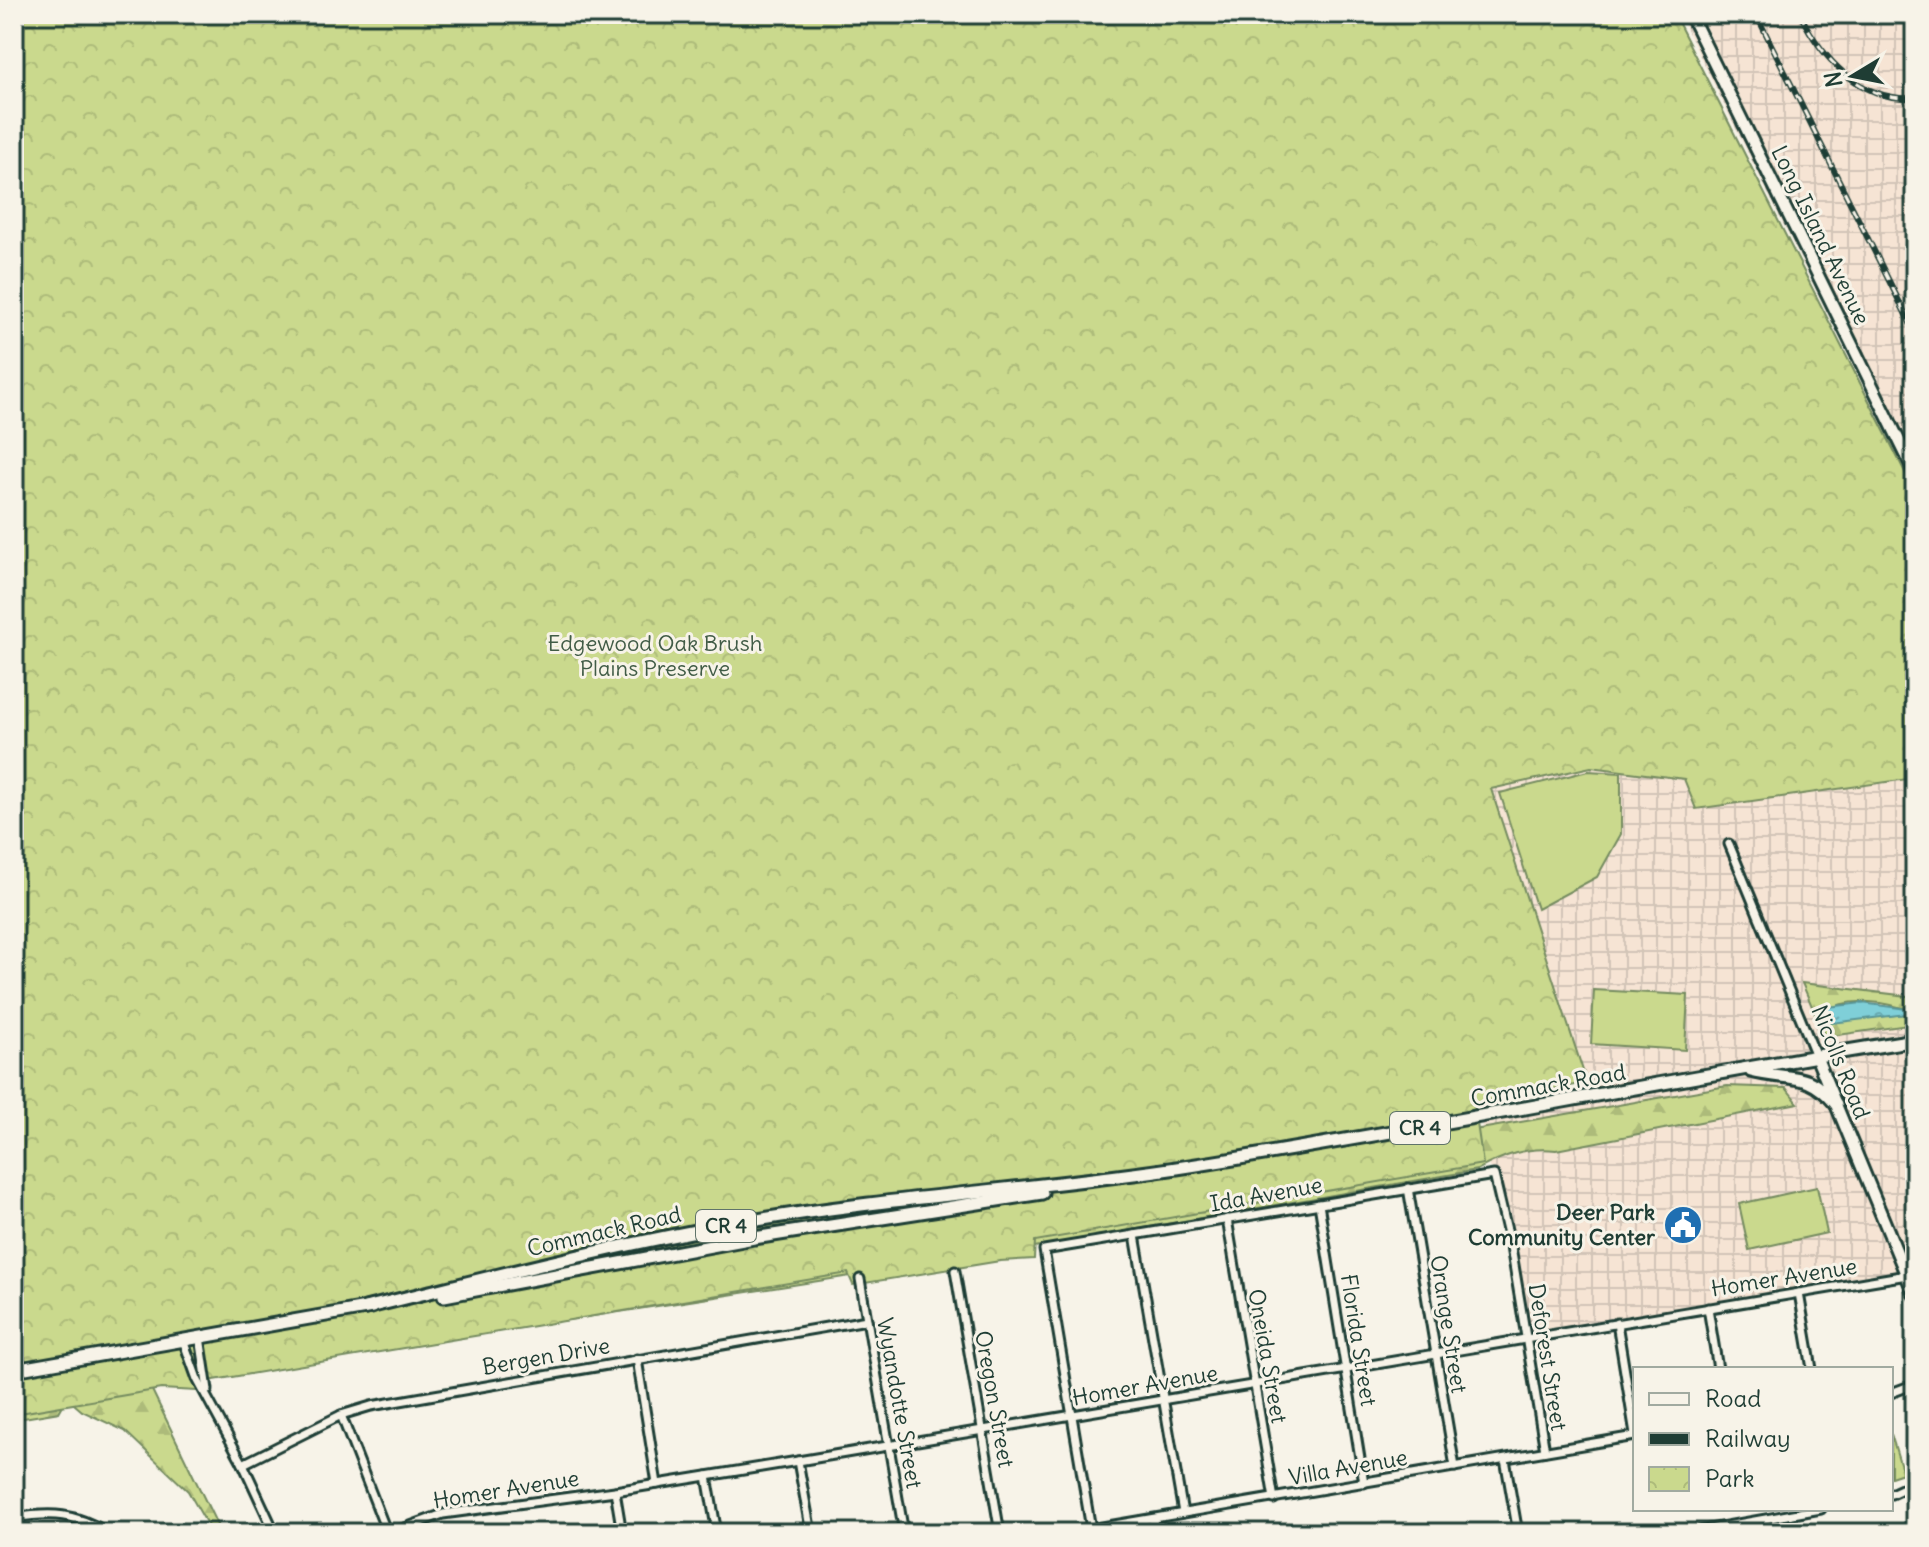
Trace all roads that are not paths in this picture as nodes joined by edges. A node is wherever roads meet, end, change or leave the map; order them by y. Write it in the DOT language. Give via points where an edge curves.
graph roads {
  1 [pos="1690,14"];
  2 [pos="1915,473"];
  3 [pos="1729,844"];
  4 [pos="1915,1040"];
  5 [pos="1816,1056"];
  6 [pos="1747,1070"];
  7 [pos="1836,1104"];
  8 [pos="1494,1175"];
  9 [pos="1093,1181"];
  10 [pos="1408,1188"];
  11 [pos="1319,1204"];
  12 [pos="1227,1219"];
  13 [pos="1135,1235"];
  14 [pos="955,1271"];
  15 [pos="1907,1275"];
  16 [pos="860,1279"];
  17 [pos="1799,1293"];
  18 [pos="1915,1296"];
  19 [pos="365,1308"];
  20 [pos="1708,1308"];
  21 [pos="867,1320"];
  22 [pos="1617,1323"];
  23 [pos="200,1337"];
  24 [pos="1526,1338"];
  25 [pos="183,1340"];
  26 [pos="1436,1353"];
  27 [pos="637,1359"];
  28 [pos="1718,1367"];
  29 [pos="1812,1367"];
  30 [pos="1346,1368"];
  31 [pos="14,1370"];
  32 [pos="1255,1384"];
  33 [pos="1915,1384"];
  34 [pos="1893,1392"];
  35 [pos="209,1396"];
  36 [pos="1163,1399"];
  37 [pos="341,1415"];
  38 [pos="1072,1415"];
  39 [pos="1633,1423"];
  40 [pos="983,1430"];
  41 [pos="1633,1435"];
  42 [pos="890,1446"];
  43 [pos="1545,1451"];
  44 [pos="1505,1459"];
  45 [pos="798,1461"];
  46 [pos="243,1464"];
  47 [pos="1455,1467"];
  48 [pos="707,1476"];
  49 [pos="1364,1483"];
  50 [pos="1915,1483"];
  51 [pos="657,1484"];
  52 [pos="615,1491"];
  53 [pos="1893,1493"];
  54 [pos="1274,1499"];
  55 [pos="1810,1511"];
  56 [pos="1183,1513"];
  57 [pos="14,1518"];
  58 [pos="1153,1519"];
  59 [pos="1091,1529"];
  60 [pos="1698,1532"];
  61 [pos="108,1533"];
  62 [pos="275,1533"];
  63 [pos="389,1533"];
  64 [pos="622,1533"];
  65 [pos="717,1533"];
  66 [pos="811,1533"];
  67 [pos="904,1533"];
  68 [pos="1000,1533"];
  69 [pos="1067,1533"];
  70 [pos="1155,1533"];
  71 [pos="1518,1533"];
  72 [pos="1687,1533"];
  1 -- 2 [label="street, Long Island Avenue"];
  3 -- 5 [label="street, Nicolls Road"];
  4 -- 5 [label="main road, Commack Road / CR 4"];
  5 -- 6 [label="main road, Commack Road / CR 4"];
  5 -- 7 [label="street, Nicolls Road"];
  6 -- 7 [label="main road" via="1797,1076"];
  6 -- 9 [label="main road, Commack Road / CR 4"];
  7 -- 15 [label="street, Nicolls Road"];
  8 -- 10 [label="street, Ida Avenue"];
  8 -- 24 [label="street, Deforest Street"];
  9 -- 19 [label="main road, Commack Road / CR 4"];
  9 -- 19 [label="main road, Commack Road / CR 4" via="751,1221"];
  10 -- 11 [label="street, Ida Avenue"];
  10 -- 26 [label="street, Orange Street"];
  11 -- 12 [label="street, Ida Avenue"];
  11 -- 30 [label="street, Florida Street"];
  12 -- 13 [label="street, Ida Avenue"];
  12 -- 32 [label="street, Oneida Street"];
  13 -- 36 [label="street"];
  13 -- 38 [label="street, Ida Avenue" via="1044,1250"];
  14 -- 40 [label="street, Oregon Street"];
  15 -- 17 [label="street, Homer Avenue"];
  15 -- 18 [label="street, Nicolls Road"];
  16 -- 21 [label="street, Wyandotte Street"];
  17 -- 20 [label="street, Homer Avenue"];
  17 -- 29 [label="street"];
  19 -- 23 [label="main road, Commack Road / CR 4"];
  20 -- 22 [label="street, Homer Avenue"];
  20 -- 28 [label="street"];
  21 -- 27 [label="street, Bergen Drive"];
  21 -- 42 [label="street, Wyandotte Street"];
  22 -- 24 [label="street, Homer Avenue"];
  22 -- 39 [label="street"];
  23 -- 25 [label="main road, Commack Road / CR 4"];
  23 -- 35 [label="street"];
  24 -- 26 [label="street, Homer Avenue"];
  24 -- 43 [label="street, Deforest Street"];
  25 -- 31 [label="main road, Commack Road / CR 4"];
  25 -- 35 [label="street"];
  26 -- 30 [label="street, Homer Avenue"];
  26 -- 47 [label="street, Orange Street"];
  27 -- 37 [label="street, Bergen Drive"];
  27 -- 51 [label="street"];
  30 -- 32 [label="street, Homer Avenue"];
  30 -- 49 [label="street, Florida Street"];
  32 -- 36 [label="street, Homer Avenue"];
  32 -- 54 [label="street, Oneida Street"];
  33 -- 34 [label="street"];
  35 -- 46 [label="street"];
  36 -- 38 [label="street, Homer Avenue"];
  36 -- 56 [label="street"];
  37 -- 46 [label="street, Bergen Drive"];
  37 -- 63 [label="street"];
  38 -- 40 [label="street, Homer Avenue"];
  38 -- 59 [label="street"];
  40 -- 42 [label="street, Homer Avenue"];
  40 -- 68 [label="street, Oregon Street"];
  41 -- 43 [label="street, Villa Avenue"];
  42 -- 45 [label="street, Homer Avenue"];
  42 -- 67 [label="street, Wyandotte Street"];
  43 -- 44 [label="street, Villa Avenue"];
  44 -- 47 [label="street, Villa Avenue"];
  44 -- 71 [label="street"];
  45 -- 48 [label="street, Homer Avenue"];
  45 -- 66 [label="street"];
  46 -- 62 [label="street"];
  47 -- 49 [label="street, Villa Avenue"];
  48 -- 51 [label="street, Homer Avenue"];
  48 -- 65 [label="street"];
  49 -- 54 [label="street, Villa Avenue"];
  50 -- 53 [label="street"];
  51 -- 52 [label="street, Homer Avenue"];
  52 -- 63 [label="street, Homer Avenue" via="443,1514"];
  52 -- 64 [label="street"];
  54 -- 56 [label="street, Villa Avenue"];
  55 -- 60 [label="street"];
  56 -- 58 [label="street, Villa Avenue"];
  57 -- 61 [label="street" via="63,1514"];
  58 -- 59 [label="street, Villa Avenue"];
  58 -- 70 [label="street"];
  59 -- 69 [label="street, Villa Avenue"];
  60 -- 72 [label="street"];
}
